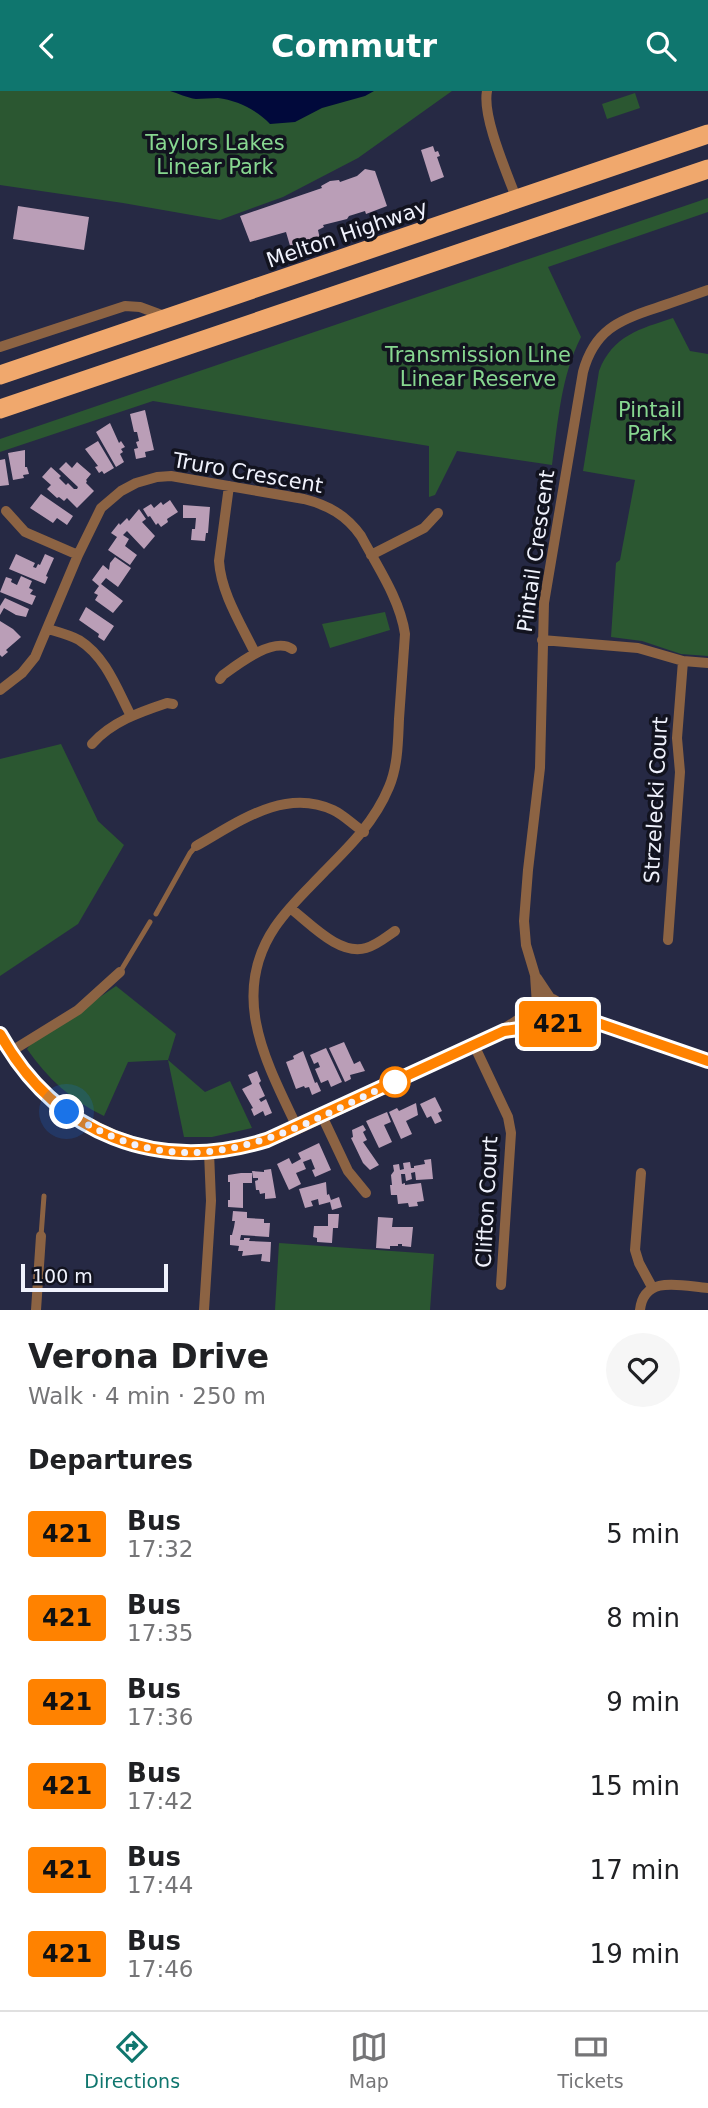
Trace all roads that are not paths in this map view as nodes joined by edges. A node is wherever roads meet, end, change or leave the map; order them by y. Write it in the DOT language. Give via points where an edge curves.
graph roads {
  1 [pos="487,91"];
  2 [pos="708,134"];
  3 [pos="708,169"];
  4 [pos="517,200"];
  5 [pos="528,230"];
  6 [pos="708,291"];
  7 [pos="169,318"];
  8 [pos="0,347"];
  9 [pos="0,375"];
  10 [pos="0,409"];
  11 [pos="229,486"];
  12 [pos="6,511"];
  13 [pos="440,512"];
  14 [pos="78,555"];
  15 [pos="372,555"];
  16 [pos="48,629"];
  17 [pos="542,640"];
  18 [pos="292,649"];
  19 [pos="255,653"];
  20 [pos="683,661"];
  21 [pos="708,663"];
  22 [pos="220,679"];
  23 [pos="0,690"];
  24 [pos="173,704"];
  25 [pos="131,716"];
  26 [pos="92,744"];
  27 [pos="364,832"];
  28 [pos="197,846"];
  29 [pos="290,908"];
  30 [pos="156,914"];
  31 [pos="150,922"];
  32 [pos="395,931"];
  33 [pos="668,940"];
  34 [pos="120,972"];
  35 [pos="535,975"];
  36 [pos="555,1003"];
  37 [pos="536,1007"];
  38 [pos="589,1020"];
  39 [pos="549,1026"];
  40 [pos="504,1031"];
  41 [pos="0,1034"];
  42 [pos="474,1045"];
  43 [pos="10,1052"];
  44 [pos="708,1061"];
  45 [pos="323,1116"];
  46 [pos="298,1127"];
  47 [pos="209,1152"];
  48 [pos="641,1173"];
  49 [pos="366,1193"];
  50 [pos="44,1196"];
  51 [pos="41,1235"];
  52 [pos="501,1285"];
  53 [pos="652,1287"];
  54 [pos="708,1288"];
  55 [pos="36,1310"];
  56 [pos="204,1310"];
  57 [pos="640,1310"];
  1 -- 4 [label="street" via="489,119"];
  2 -- 4 [label="highway, Melton Highway"];
  3 -- 5 [label="highway"];
  4 -- 5 [label="highway"];
  4 -- 7 [label="highway, Melton Highway"];
  5 -- 10 [label="highway"];
  6 -- 17 [label="street, Pintail Crescent" via="620,321 599,338 589,356 550,565"];
  7 -- 8 [label="street" via="125,306"];
  7 -- 9 [label="highway, Melton Highway"];
  11 -- 14 [label="street, Truro Crescent" via="171,476 127,487 101,508"];
  11 -- 15 [label="street, Truro Crescent" via="331,508 354,526"];
  11 -- 19 [label="street" via="219,569"];
  12 -- 14 [label="street" via="25,532"];
  13 -- 15 [label="street" via="424,528"];
  14 -- 16 [label="street, Truro Crescent"];
  15 -- 27 [label="street, Truro Crescent" via="396,603 405,634 395,767"];
  16 -- 23 [label="street, Truro Crescent" via="35,657"];
  16 -- 25 [label="street" via="78,639 96,654"];
  17 -- 20 [label="street" via="638,648"];
  17 -- 35 [label="street, Pintail Crescent" via="540,768 524,921"];
  18 -- 19 [label="street" via="283,645"];
  19 -- 22 [label="street"];
  20 -- 21 [label="street"];
  20 -- 33 [label="street, Strzelecki Court"];
  24 -- 25 [label="street"];
  25 -- 26 [label="street"];
  27 -- 28 [label="street" via="330,808 288,802"];
  27 -- 29 [label="street, Truro Crescent"];
  28 -- 30 [label="lane"];
  29 -- 32 [label="street" via="348,949 366,948"];
  29 -- 46 [label="street, Truro Crescent" via="263,950 254,995 261,1045"];
  31 -- 34 [label="lane"];
  34 -- 43 [label="street" via="78,1010"];
  35 -- 36 [label="street, Pintail Crescent"];
  35 -- 37 [label="street, Pintail Crescent"];
  36 -- 37 [label="street" via="544,1001"];
  36 -- 38 [label="street"];
  36 -- 39 [label="street" via="561,1014"];
  37 -- 39 [label="street" via="536,1021"];
  37 -- 40 [label="street"];
  38 -- 39 [label="street"];
  38 -- 44 [label="street"];
  39 -- 40 [label="street"];
  40 -- 42 [label="street"];
  41 -- 43 [label="street"];
  42 -- 45 [label="street"];
  42 -- 52 [label="street, Clifton Court" via="511,1133"];
  43 -- 47 [label="street" via="55,1103 104,1134 154,1149"];
  45 -- 46 [label="street"];
  45 -- 49 [label="street" via="348,1171"];
  46 -- 47 [label="street" via="252,1145"];
  47 -- 56 [label="street" via="211,1201"];
  48 -- 53 [label="street" via="635,1250"];
  50 -- 51 [label="lane"];
  51 -- 55 [label="street"];
  53 -- 54 [label="street"];
  53 -- 57 [label="street" via="643,1296"];
}
